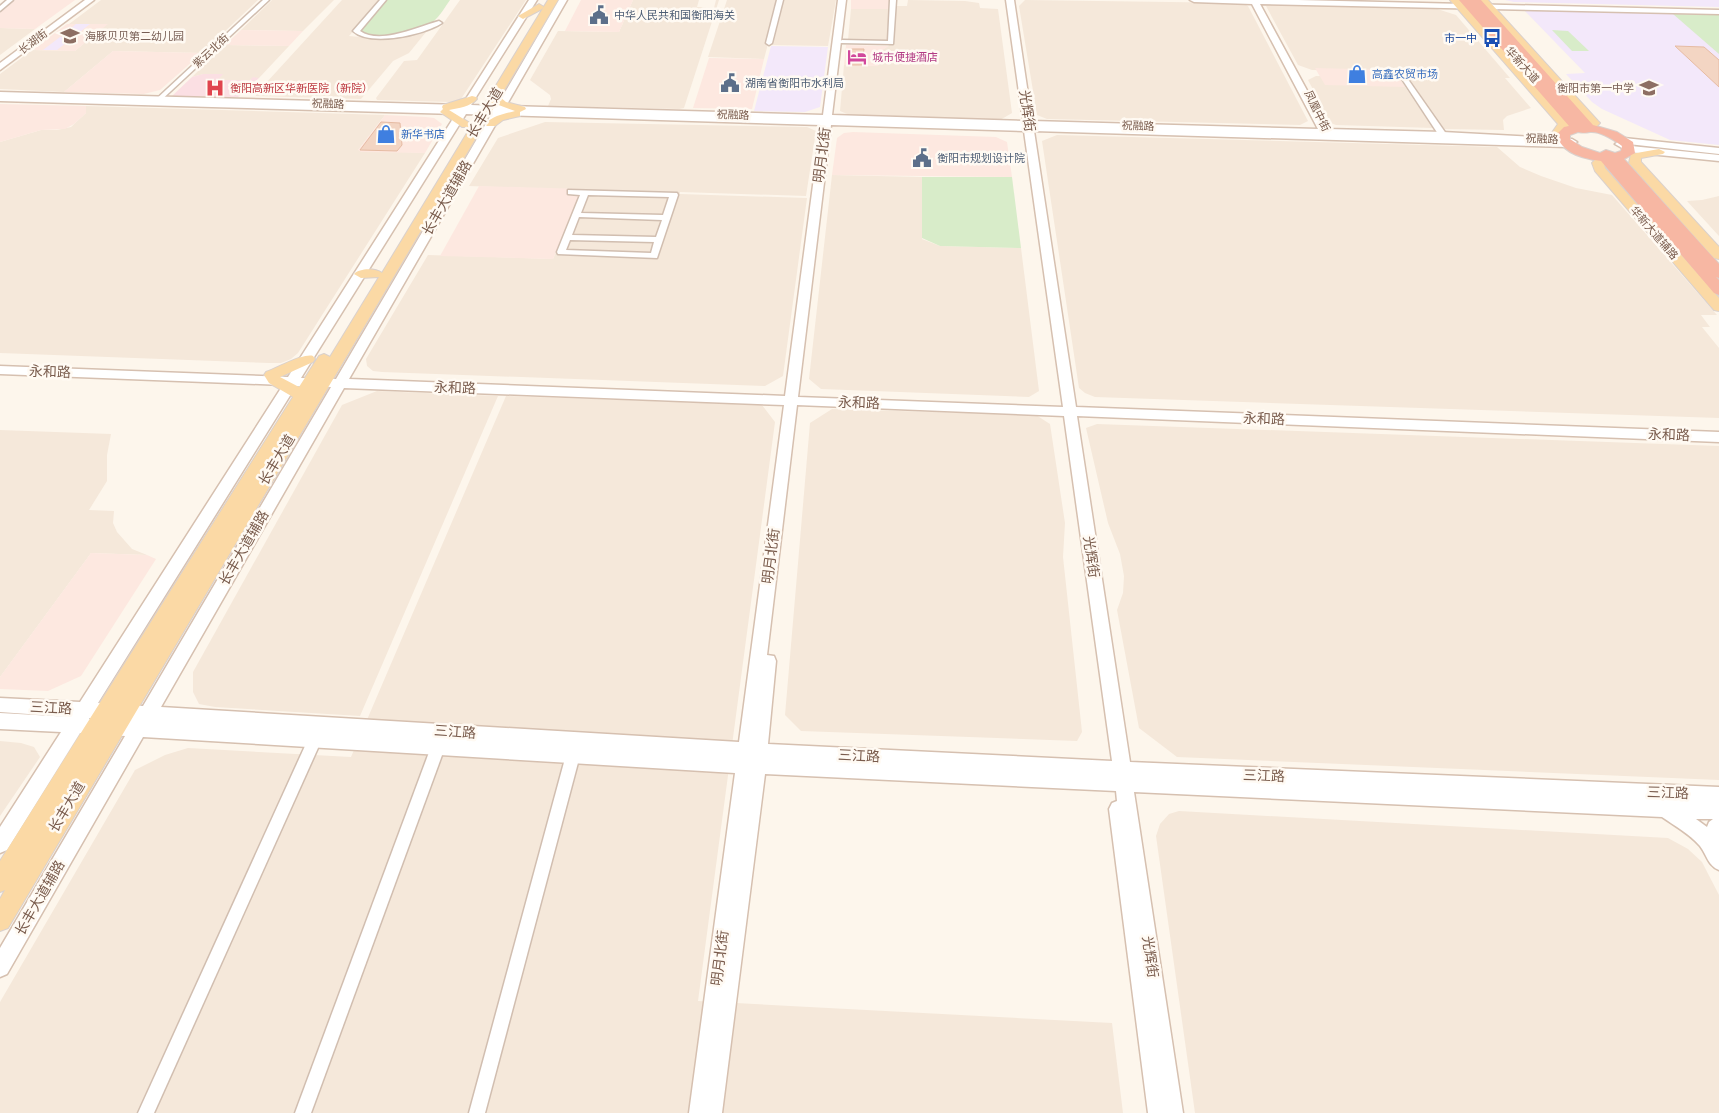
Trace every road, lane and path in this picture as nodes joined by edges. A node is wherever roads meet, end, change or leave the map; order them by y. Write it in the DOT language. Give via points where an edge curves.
graph roads {
  1 [pos="10,0"];
  2 [pos="86,0"];
  3 [pos="90,0"];
  4 [pos="266,0"];
  5 [pos="383,0"];
  6 [pos="563,0"];
  7 [pos="780,0"];
  8 [pos="842,0"];
  9 [pos="847,0"];
  10 [pos="893,0"];
  11 [pos="1009,0"];
  12 [pos="1194,0"];
  13 [pos="1290,0"];
  14 [pos="1257,1"];
  15 [pos="542,2"];
  16 [pos="1472,3"];
  17 [pos="0,9"];
  18 [pos="1719,11"];
  19 [pos="438,23"];
  20 [pos="842,42"];
  21 [pos="770,43"];
  22 [pos="0,65"];
  23 [pos="1403,76"];
  24 [pos="0,96"];
  25 [pos="157,101"];
  26 [pos="446,110"];
  27 [pos="481,111"];
  28 [pos="518,112"];
  29 [pos="829,120"];
  30 [pos="1026,126"];
  31 [pos="1584,129"];
  32 [pos="1327,133"];
  33 [pos="1443,135"];
  34 [pos="1538,139"];
  35 [pos="1568,142"];
  36 [pos="1616,150"];
  37 [pos="1719,151"];
  38 [pos="1659,152"];
  39 [pos="1719,158"];
  40 [pos="572,192"];
  41 [pos="585,193"];
  42 [pos="577,212"];
  43 [pos="668,214"];
  44 [pos="422,219"];
  45 [pos="568,233"];
  46 [pos="660,236"];
  47 [pos="1719,254"];
  48 [pos="1691,266"];
  49 [pos="1719,273"];
  50 [pos="368,274"];
  51 [pos="1719,290"];
  52 [pos="1719,307"];
  53 [pos="308,359"];
  54 [pos="0,364"];
  55 [pos="0,370"];
  56 [pos="272,378"];
  57 [pos="313,382"];
  58 [pos="794,398"];
  59 [pos="1066,409"];
  60 [pos="1719,431"];
  61 [pos="1719,437"];
  62 [pos="0,705"];
  63 [pos="85,710"];
  64 [pos="105,710"];
  65 [pos="125,712"];
  66 [pos="148,713"];
  67 [pos="0,721"];
  68 [pos="75,725"];
  69 [pos="96,726"];
  70 [pos="115,727"];
  71 [pos="139,729"];
  72 [pos="315,739"];
  73 [pos="438,747"];
  74 [pos="573,755"];
  75 [pos="752,758"];
  76 [pos="1118,776"];
  77 [pos="1719,795"];
  78 [pos="1664,808"];
  79 [pos="1719,811"];
  80 [pos="1719,826"];
  81 [pos="0,844"];
  82 [pos="1719,846"];
  83 [pos="1719,861"];
  84 [pos="0,881"];
  85 [pos="0,920"];
  86 [pos="0,967"];
  87 [pos="146,1113"];
  88 [pos="303,1113"];
  89 [pos="477,1113"];
  90 [pos="700,1113"];
  91 [pos="711,1113"];
  92 [pos="1159,1113"];
  93 [pos="1172,1113"];
  1 -- 17 [label="street"];
  2 -- 22 [label="main road, 长湖街"];
  3 -- 22 [label="main road, 长湖街"];
  4 -- 25 [label="street, 紫云北街"];
  5 -- 19 [label="street" via="356,31 358,34 383,38"];
  6 -- 27 [label="main road, 长丰大道辅路"];
  7 -- 21 [label="street"];
  8 -- 29 [label="main road, 明月北街"];
  9 -- 20 [label="main road, 明月北街"];
  10 -- 20 [label="street" via="891,43"];
  11 -- 30 [label="main road, 光辉街"];
  12 -- 14 [label="main road"];
  13 -- 16 [label="main road"];
  14 -- 16 [label="main road"];
  14 -- 32 [label="main road, 凤凰中街"];
  15 -- 27 [label="main road, 长丰大道"];
  15 -- 27 [label="main road, 长丰大道辅路" via="523,16"];
  16 -- 18 [label="main road"];
  16 -- 31 [label="highway, 华新大道"];
  16 -- 31 [label="main road" via="1594,123"];
  16 -- 34 [label="main road" via="1564,124 1555,137"];
  20 -- 29 [label="main road, 明月北街"];
  23 -- 33 [label="street"];
  24 -- 25 [label="main road, 祝融路"];
  25 -- 26 [label="main road, 祝融路"];
  26 -- 27 [label="main road"];
  26 -- 27 [label="main road" via="465,103"];
  27 -- 28 [label="main road"];
  27 -- 28 [label="main road" via="499,118"];
  27 -- 44 [label="main road, 长丰大道"];
  27 -- 44 [label="main road, 长丰大道"];
  27 -- 50 [label="main road, 长丰大道辅路"];
  28 -- 29 [label="main road, 祝融路"];
  29 -- 30 [label="main road, 祝融路"];
  29 -- 58 [label="main road, 明月北街"];
  30 -- 32 [label="main road, 祝融路"];
  30 -- 59 [label="main road, 光辉街"];
  31 -- 35 [label="highway" via="1565,132 1563,137"];
  31 -- 36 [label="highway" via="1611,134"];
  32 -- 33 [label="main road, 祝融路"];
  32 -- 35 [label="main road, 祝融路"];
  33 -- 34 [label="main road, 祝融路"];
  34 -- 35 [label="main road, 祝融路"];
  35 -- 36 [label="highway" via="1583,152"];
  36 -- 37 [label="main road"];
  36 -- 38 [label="main road"];
  36 -- 48 [label="highway"];
  36 -- 49 [label="highway"];
  38 -- 39 [label="main road"];
  38 -- 47 [label="main road" via="1635,156 1635,163"];
  40 -- 41 [label="street"];
  41 -- 42 [label="street"];
  41 -- 43 [label="street" via="674,196"];
  42 -- 43 [label="street"];
  42 -- 45 [label="street"];
  43 -- 46 [label="street"];
  44 -- 50 [label="main road, 长丰大道"];
  44 -- 57 [label="main road, 长丰大道"];
  45 -- 46 [label="street"];
  45 -- 46 [label="street" via="562,249 564,253 654,256"];
  48 -- 51 [label="highway"];
  48 -- 52 [label="main road, 华新大道辅路"];
  50 -- 53 [label="main road, 长丰大道辅路"];
  50 -- 57 [label="main road, 长丰大道"];
  53 -- 56 [label="main road"];
  53 -- 57 [label="main road, 长丰大道辅路"];
  54 -- 56 [label="main road, 永和路"];
  55 -- 56 [label="main road, 永和路"];
  56 -- 57 [label="main road"];
  57 -- 58 [label="main road, 永和路"];
  57 -- 63 [label="main road, 长丰大道辅路"];
  57 -- 64 [label="main road, 长丰大道"];
  57 -- 65 [label="main road, 长丰大道"];
  57 -- 66 [label="main road, 长丰大道辅路"];
  58 -- 59 [label="main road, 永和路"];
  58 -- 75 [label="main road, 明月北街"];
  59 -- 60 [label="main road, 永和路"];
  59 -- 61 [label="main road, 永和路"];
  59 -- 76 [label="main road, 光辉街"];
  62 -- 63 [label="main road, 三江路"];
  63 -- 64 [label="main road, 三江路"];
  63 -- 68 [label="main road, 长丰大道辅路"];
  64 -- 65 [label="main road, 三江路"];
  64 -- 69 [label="main road, 长丰大道"];
  65 -- 66 [label="main road, 三江路"];
  65 -- 70 [label="main road, 长丰大道"];
  66 -- 71 [label="main road, 长丰大道辅路"];
  66 -- 75 [label="main road, 三江路"];
  67 -- 68 [label="main road, 三江路"];
  68 -- 69 [label="main road, 三江路"];
  68 -- 81 [label="main road, 长丰大道辅路"];
  69 -- 70 [label="main road, 三江路"];
  69 -- 84 [label="main road, 长丰大道"];
  70 -- 71 [label="main road, 三江路"];
  70 -- 85 [label="main road, 长丰大道"];
  71 -- 72 [label="main road, 三江路"];
  71 -- 86 [label="main road, 长丰大道辅路"];
  72 -- 73 [label="main road, 三江路"];
  72 -- 87 [label="street"];
  73 -- 74 [label="main road, 三江路"];
  73 -- 88 [label="street"];
  74 -- 75 [label="main road, 三江路"];
  74 -- 89 [label="street"];
  75 -- 76 [label="main road, 三江路"];
  75 -- 90 [label="main road, 明月北街"];
  75 -- 91 [label="main road, 明月北街"];
  76 -- 77 [label="main road, 三江路"];
  76 -- 78 [label="main road, 三江路"];
  76 -- 92 [label="main road, 光辉街"];
  76 -- 93 [label="main road, 光辉街"];
  78 -- 79 [label="main road, 三江路"];
  78 -- 83 [label="main road" via="1696,829 1707,840"];
  80 -- 82 [label="main road" via="1716,828 1716,840"];
}
